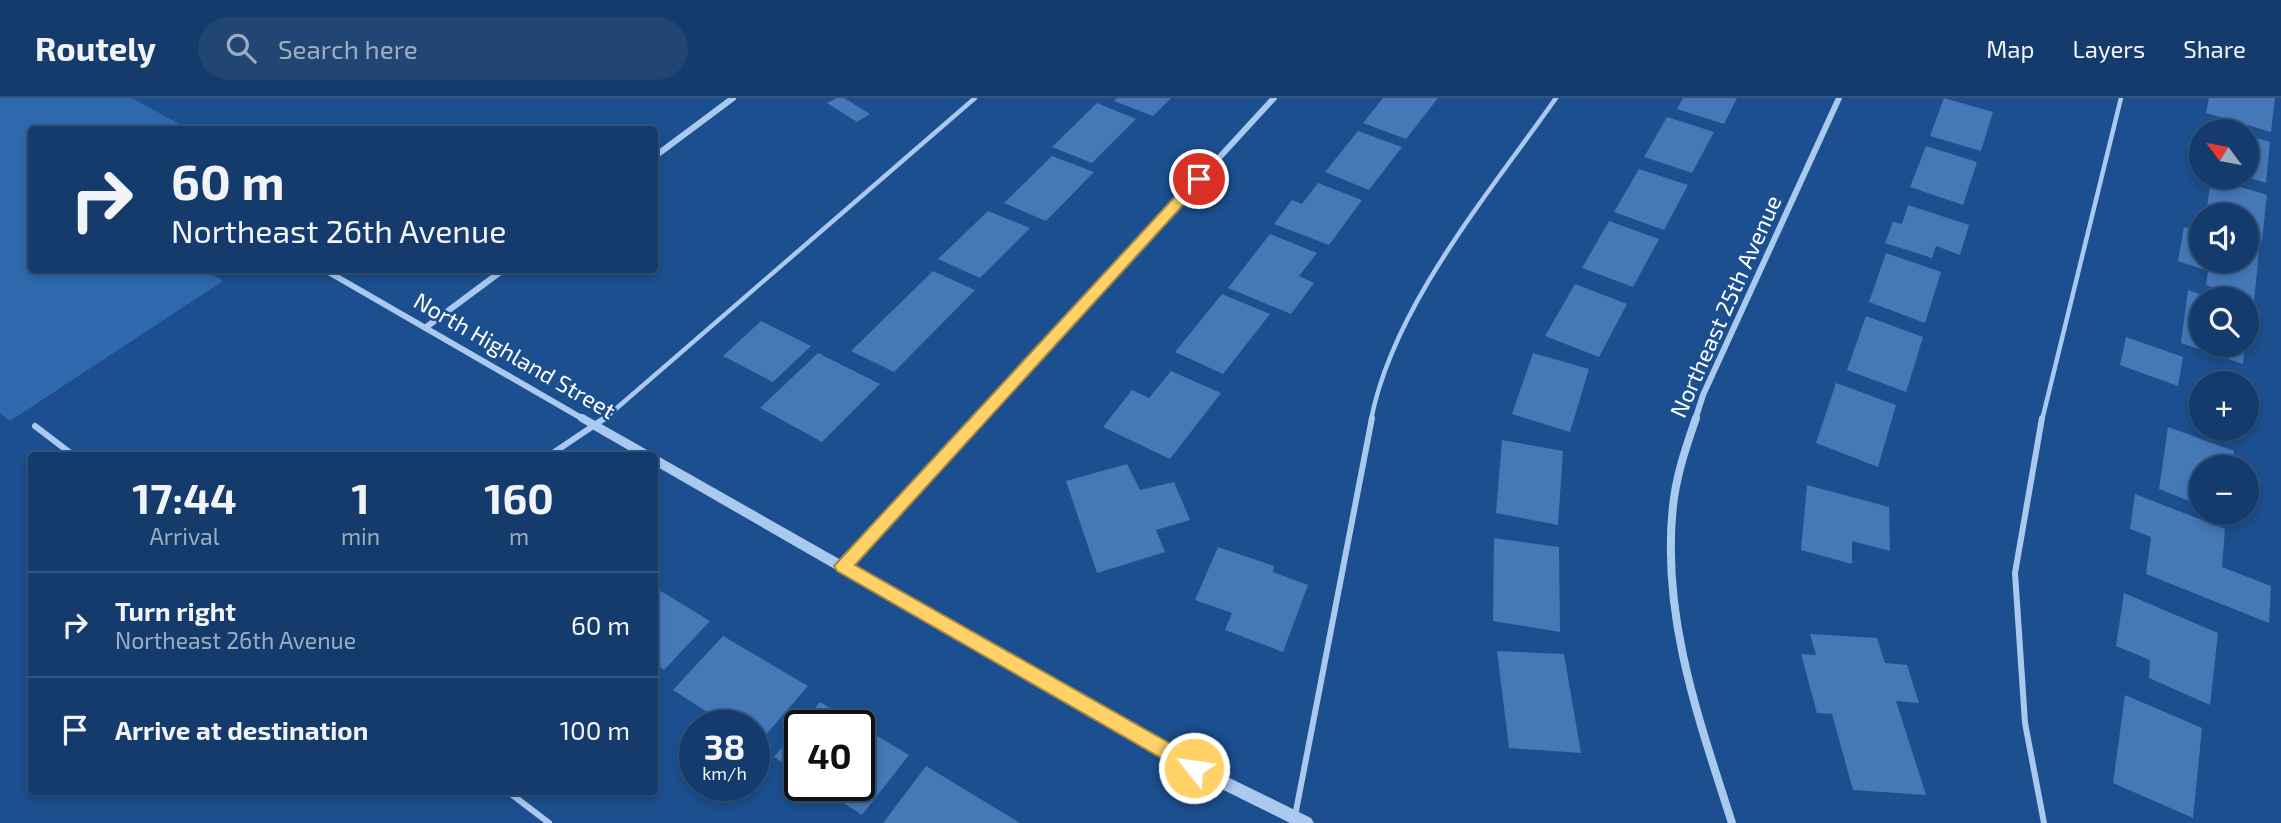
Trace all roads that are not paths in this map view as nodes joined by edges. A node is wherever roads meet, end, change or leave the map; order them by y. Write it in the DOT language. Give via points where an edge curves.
graph roads {
  1 [pos="733,98"];
  2 [pos="975,98"];
  3 [pos="1274,98"];
  4 [pos="1556,98"];
  5 [pos="1839,98"];
  6 [pos="2121,98"];
  7 [pos="658,154"];
  8 [pos="329,273"];
  9 [pos="499,273"];
  10 [pos="425,328"];
  11 [pos="35,426"];
  12 [pos="596,426"];
  13 [pos="69,452"];
  14 [pos="555,452"];
  15 [pos="643,452"];
  16 [pos="658,461"];
  17 [pos="843,566"];
  18 [pos="512,795"];
  19 [pos="1300,821"];
  20 [pos="549,823"];
  21 [pos="1732,823"];
  22 [pos="2044,823"];
  1 -- 7 [label="street"];
  2 -- 12 [label="lane"];
  3 -- 17 [label="street"];
  4 -- 19 [label="lane" via="1449,251 1392,352 1373,411"];
  5 -- 21 [label="street, Northeast 25th Avenue" via="1703,395 1673,502 1669,558 1675,616 1694,701"];
  6 -- 22 [label="lane" via="2035,447 2015,573 2025,723"];
  8 -- 10 [label="street, North Highland Street"];
  9 -- 10 [label="street"];
  10 -- 12 [label="street, North Highland Street"];
  11 -- 13 [label="lane"];
  12 -- 14 [label="lane"];
  12 -- 15 [label="street, North Highland Street"];
  16 -- 17 [label="street"];
  17 -- 19 [label="street" via="1194,768"];
  18 -- 20 [label="lane"];
}
